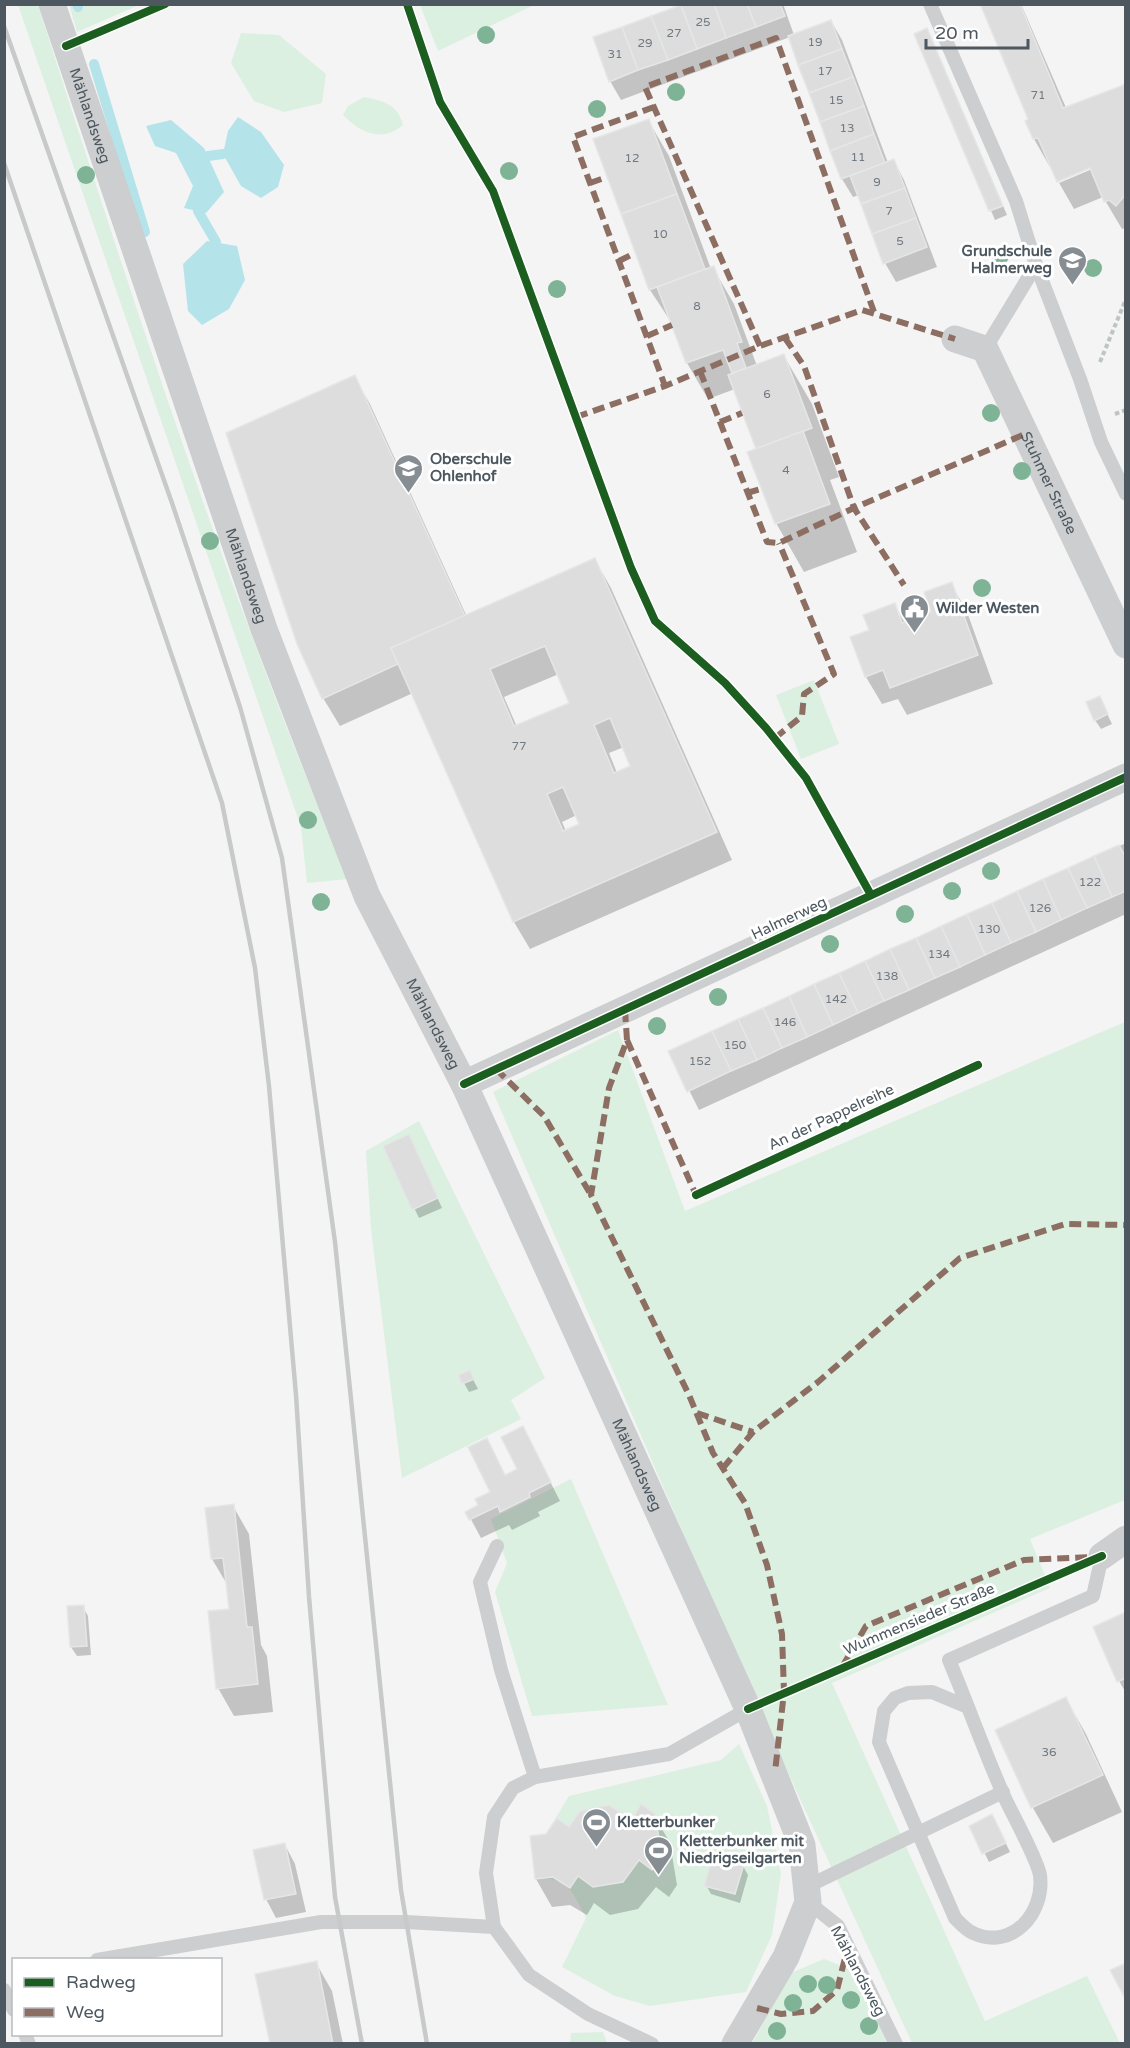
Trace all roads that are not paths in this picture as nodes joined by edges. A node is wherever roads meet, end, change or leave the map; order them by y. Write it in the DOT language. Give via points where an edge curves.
graph roads {
  1 [pos="52,4"];
  2 [pos="930,4"];
  3 [pos="1036,265"];
  4 [pos="955,339"];
  5 [pos="985,349"];
  6 [pos="1125,494"];
  7 [pos="1125,645"];
  8 [pos="1125,777"];
  9 [pos="464,1084"];
  10 [pos="1125,1539"];
  11 [pos="497,1546"];
  12 [pos="1102,1556"];
  13 [pos="968,1707"];
  14 [pos="748,1708"];
  15 [pos="535,1777"];
  16 [pos="1003,1792"];
  17 [pos="918,1835"];
  18 [pos="807,1894"];
  19 [pos="494,1927"];
  20 [pos="103,1958"];
  21 [pos="4,1990"];
  22 [pos="12,2006"];
  23 [pos="652,2043"];
  24 [pos="735,2043"];
  25 [pos="897,2043"];
  1 -- 9 [label="street, Mählandsweg" via="264,629 368,896"];
  2 -- 3 [label="lane" via="1016,201"];
  3 -- 5 [label="lane"];
  3 -- 6 [label="lane" via="1101,442"];
  4 -- 5 [label="street"];
  5 -- 7 [label="street, Stuhmer Straße"];
  8 -- 9 [label="street, Halmerweg"];
  9 -- 14 [label="street, Mählandsweg"];
  10 -- 12 [label="street"];
  11 -- 15 [label="lane" via="480,1582 501,1670"];
  12 -- 13 [label="lane" via="1093,1596 949,1660"];
  13 -- 16 [label="lane"];
  13 -- 17 [label="lane" via="932,1692 908,1693 895,1698 884,1711 879,1742"];
  14 -- 15 [label="lane" via="669,1754"];
  14 -- 18 [label="street, Mählandsweg" via="801,1845"];
  15 -- 19 [label="lane" via="513,1788 494,1817 486,1873"];
  16 -- 17 [label="lane"];
  16 -- 17 [label="lane" via="1040,1874 1039,1899 1028,1922 1013,1934 992,1937 972,1933 955,1918"];
  17 -- 18 [label="lane"];
  18 -- 24 [label="street" via="786,1957"];
  18 -- 25 [label="lane, Mählandsweg" via="838,1926"];
  19 -- 20 [label="lane" via="321,1922"];
  19 -- 23 [label="lane" via="529,1974 588,2014"];
  21 -- 22 [label="lane"];
}
